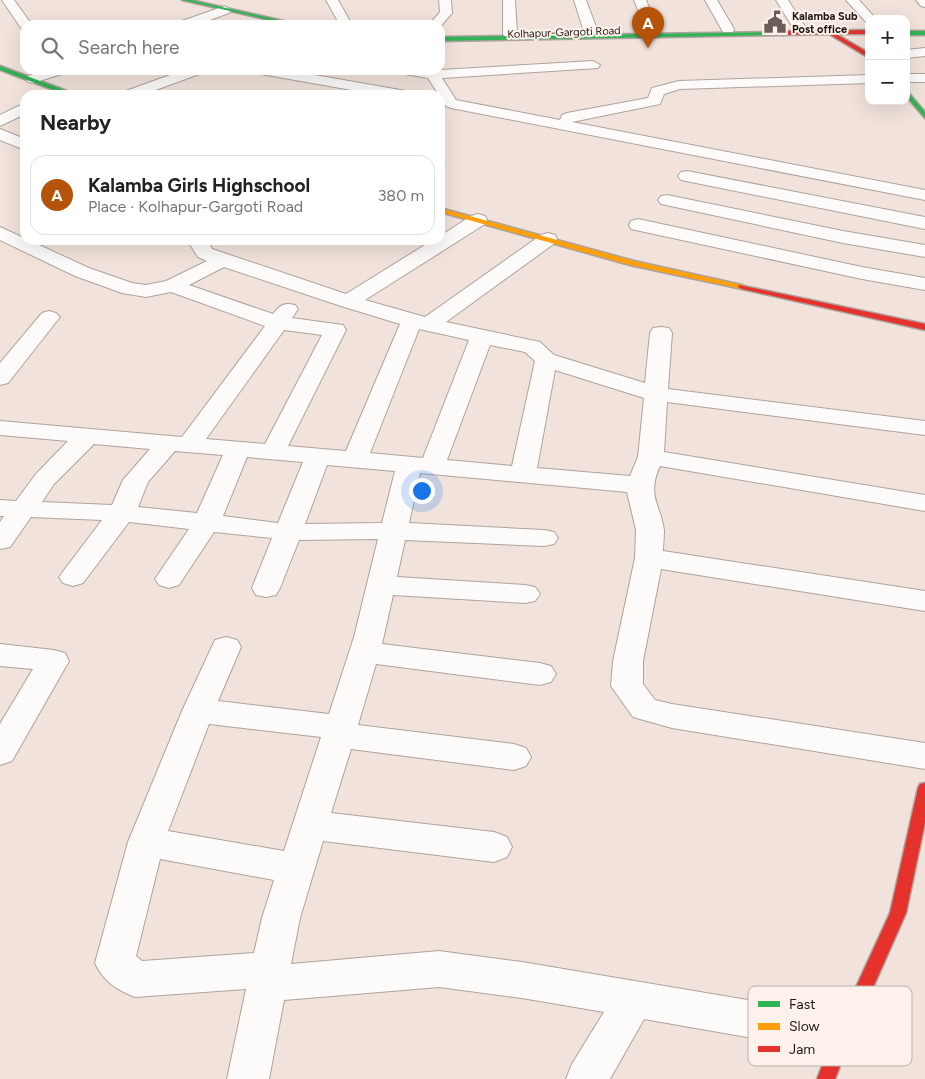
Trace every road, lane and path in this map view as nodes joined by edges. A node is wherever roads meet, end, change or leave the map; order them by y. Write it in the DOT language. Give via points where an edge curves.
graph roads {
  1 [pos="8,0"];
  2 [pos="332,0"];
  3 [pos="445,0"];
  4 [pos="509,0"];
  5 [pos="580,0"];
  6 [pos="640,0"];
  7 [pos="711,0"];
  8 [pos="782,0"];
  9 [pos="852,0"];
  10 [pos="179,1"];
  11 [pos="221,12"];
  12 [pos="866,15"];
  13 [pos="22,20"];
  14 [pos="198,20"];
  15 [pos="252,20"];
  16 [pos="268,20"];
  17 [pos="343,20"];
  18 [pos="440,20"];
  19 [pos="800,28"];
  20 [pos="865,28"];
  21 [pos="910,28"];
  22 [pos="728,29"];
  23 [pos="925,29"];
  24 [pos="652,30"];
  25 [pos="591,32"];
  26 [pos="829,32"];
  27 [pos="865,32"];
  28 [pos="910,33"];
  29 [pos="925,33"];
  30 [pos="510,34"];
  31 [pos="445,35"];
  32 [pos="445,39"];
  33 [pos="925,52"];
  34 [pos="865,54"];
  35 [pos="910,54"];
  36 [pos="593,65"];
  37 [pos="0,68"];
  38 [pos="445,71"];
  39 [pos="20,75"];
  40 [pos="21,75"];
  41 [pos="45,75"];
  42 [pos="183,75"];
  43 [pos="290,75"];
  44 [pos="433,75"];
  45 [pos="910,78"];
  46 [pos="925,78"];
  47 [pos="33,79"];
  48 [pos="865,79"];
  49 [pos="56,90"];
  50 [pos="142,90"];
  51 [pos="377,90"];
  52 [pos="440,90"];
  53 [pos="910,97"];
  54 [pos="445,102"];
  55 [pos="20,111"];
  56 [pos="925,116"];
  57 [pos="0,121"];
  58 [pos="551,121"];
  59 [pos="0,134"];
  60 [pos="20,143"];
  61 [pos="687,176"];
  62 [pos="925,195"];
  63 [pos="667,200"];
  64 [pos="445,211"];
  65 [pos="478,220"];
  66 [pos="925,222"];
  67 [pos="638,225"];
  68 [pos="0,232"];
  69 [pos="548,239"];
  70 [pos="445,241"];
  71 [pos="20,242"];
  72 [pos="27,245"];
  73 [pos="200,245"];
  74 [pos="438,245"];
  75 [pos="925,251"];
  76 [pos="223,260"];
  77 [pos="925,284"];
  78 [pos="172,286"];
  79 [pos="304,288"];
  80 [pos="348,302"];
  81 [pos="49,317"];
  82 [pos="278,323"];
  83 [pos="420,323"];
  84 [pos="925,327"];
  85 [pos="661,333"];
  86 [pos="482,336"];
  87 [pos="546,360"];
  88 [pos="0,378"];
  89 [pos="656,394"];
  90 [pos="0,428"];
  91 [pos="925,428"];
  92 [pos="88,436"];
  93 [pos="179,444"];
  94 [pos="238,449"];
  95 [pos="273,452"];
  96 [pos="318,456"];
  97 [pos="651,457"];
  98 [pos="355,460"];
  99 [pos="421,466"];
  100 [pos="523,475"];
  101 [pos="641,485"];
  102 [pos="925,503"];
  103 [pos="11,509"];
  104 [pos="122,513"];
  105 [pos="206,524"];
  106 [pos="394,531"];
  107 [pos="288,532"];
  108 [pos="544,538"];
  109 [pos="0,541"];
  110 [pos="649,558"];
  111 [pos="73,577"];
  112 [pos="169,578"];
  113 [pos="381,585"];
  114 [pos="266,588"];
  115 [pos="525,594"];
  116 [pos="925,601"];
  117 [pos="226,647"];
  118 [pos="364,652"];
  119 [pos="0,655"];
  120 [pos="540,674"];
  121 [pos="198,711"];
  122 [pos="340,731"];
  123 [pos="0,752"];
  124 [pos="925,756"];
  125 [pos="514,757"];
  126 [pos="925,788"];
  127 [pos="310,825"];
  128 [pos="146,842"];
  129 [pos="494,847"];
  130 [pos="297,869"];
  131 [pos="269,976"];
  132 [pos="864,986"];
  133 [pos="634,999"];
  134 [pos="748,1019"];
  135 [pos="831,1066"];
  136 [pos="248,1079"];
  137 [pos="587,1079"];
  138 [pos="826,1079"];
  1 -- 13 [label="street"];
  2 -- 17 [label="street"];
  3 -- 18 [label="street" via="446,13"];
  4 -- 30 [label="street"];
  5 -- 25 [label="street"];
  6 -- 24 [label="street"];
  7 -- 22 [label="street"];
  8 -- 19 [label="street"];
  9 -- 12 [label="street"];
  10 -- 11 [label="main road"];
  11 -- 14 [label="street"];
  11 -- 15 [label="main road"];
  11 -- 16 [label="main road"];
  19 -- 20 [label="main road, Kolhapur-Gargoti Road"];
  19 -- 22 [label="main road, Kolhapur-Gargoti Road"];
  21 -- 23 [label="main road"];
  22 -- 24 [label="main road, Kolhapur-Gargoti Road"];
  24 -- 25 [label="main road, Kolhapur-Gargoti Road"];
  25 -- 30 [label="main road, Kolhapur-Gargoti Road"];
  26 -- 27 [label="main road"];
  26 -- 32 [label="main road"];
  26 -- 34 [label="main road"];
  28 -- 29 [label="main road"];
  30 -- 31 [label="main road, Kolhapur-Gargoti Road"];
  33 -- 35 [label="street"];
  36 -- 38 [label="street"];
  37 -- 39 [label="main road"];
  40 -- 47 [label="main road"];
  41 -- 47 [label="street"];
  42 -- 50 [label="street"];
  43 -- 51 [label="street"];
  44 -- 52 [label="street"];
  45 -- 46 [label="street"];
  47 -- 49 [label="main road"];
  48 -- 58 [label="street" via="679,85 657,91 655,100 648,103"];
  53 -- 56 [label="main road"];
  54 -- 58 [label="street"];
  55 -- 57 [label="street"];
  58 -- 62 [label="street"];
  59 -- 60 [label="street"];
  61 -- 66 [label="street"];
  63 -- 75 [label="street"];
  64 -- 65 [label="main road"];
  65 -- 69 [label="main road"];
  65 -- 70 [label="street"];
  67 -- 77 [label="street"];
  68 -- 71 [label="street"];
  69 -- 83 [label="street"];
  69 -- 84 [label="main road" via="633,263"];
  72 -- 78 [label="street" via="82,272 129,289 146,291"];
  73 -- 76 [label="street" via="205,253"];
  74 -- 80 [label="street"];
  76 -- 78 [label="street"];
  76 -- 79 [label="street"];
  78 -- 82 [label="street"];
  79 -- 80 [label="street"];
  79 -- 82 [label="street"];
  80 -- 83 [label="street"];
  81 -- 88 [label="street"];
  82 -- 93 [label="street"];
  82 -- 95 [label="street" via="335,330"];
  83 -- 86 [label="street"];
  83 -- 98 [label="street"];
  85 -- 89 [label="street"];
  86 -- 87 [label="street" via="532,347"];
  86 -- 99 [label="street"];
  87 -- 89 [label="street"];
  87 -- 100 [label="street"];
  89 -- 91 [label="street"];
  89 -- 97 [label="street"];
  90 -- 92 [label="street"];
  92 -- 93 [label="street"];
  92 -- 103 [label="street"];
  93 -- 94 [label="street"];
  93 -- 104 [label="street" via="136,480"];
  94 -- 95 [label="street"];
  94 -- 105 [label="street"];
  95 -- 96 [label="street"];
  96 -- 98 [label="street"];
  96 -- 107 [label="street"];
  97 -- 101 [label="street"];
  97 -- 102 [label="street"];
  98 -- 99 [label="street"];
  99 -- 100 [label="street"];
  99 -- 106 [label="street"];
  100 -- 101 [label="street"];
  101 -- 110 [label="street" via="640,495 650,530"];
  103 -- 104 [label="street"];
  103 -- 109 [label="street"];
  104 -- 105 [label="street"];
  104 -- 111 [label="street"];
  105 -- 107 [label="street"];
  105 -- 112 [label="street"];
  106 -- 107 [label="street"];
  106 -- 108 [label="street"];
  106 -- 113 [label="street"];
  107 -- 114 [label="street"];
  110 -- 116 [label="street"];
  110 -- 124 [label="street" via="628,661 627,686 644,709"];
  113 -- 115 [label="street"];
  113 -- 118 [label="street"];
  117 -- 121 [label="street"];
  118 -- 120 [label="street"];
  118 -- 122 [label="street"];
  119 -- 123 [label="street" via="54,661"];
  121 -- 122 [label="street"];
  121 -- 128 [label="street"];
  122 -- 125 [label="street"];
  122 -- 127 [label="street"];
  126 -- 132 [label="main road" via="898,913"];
  127 -- 129 [label="street"];
  127 -- 130 [label="street"];
  128 -- 130 [label="street"];
  128 -- 131 [label="street" via="115,963 135,979"];
  130 -- 131 [label="street" via="281,918"];
  131 -- 133 [label="street" via="439,969"];
  131 -- 136 [label="street"];
  133 -- 134 [label="street"];
  133 -- 137 [label="street"];
  135 -- 138 [label="main road"];
}
